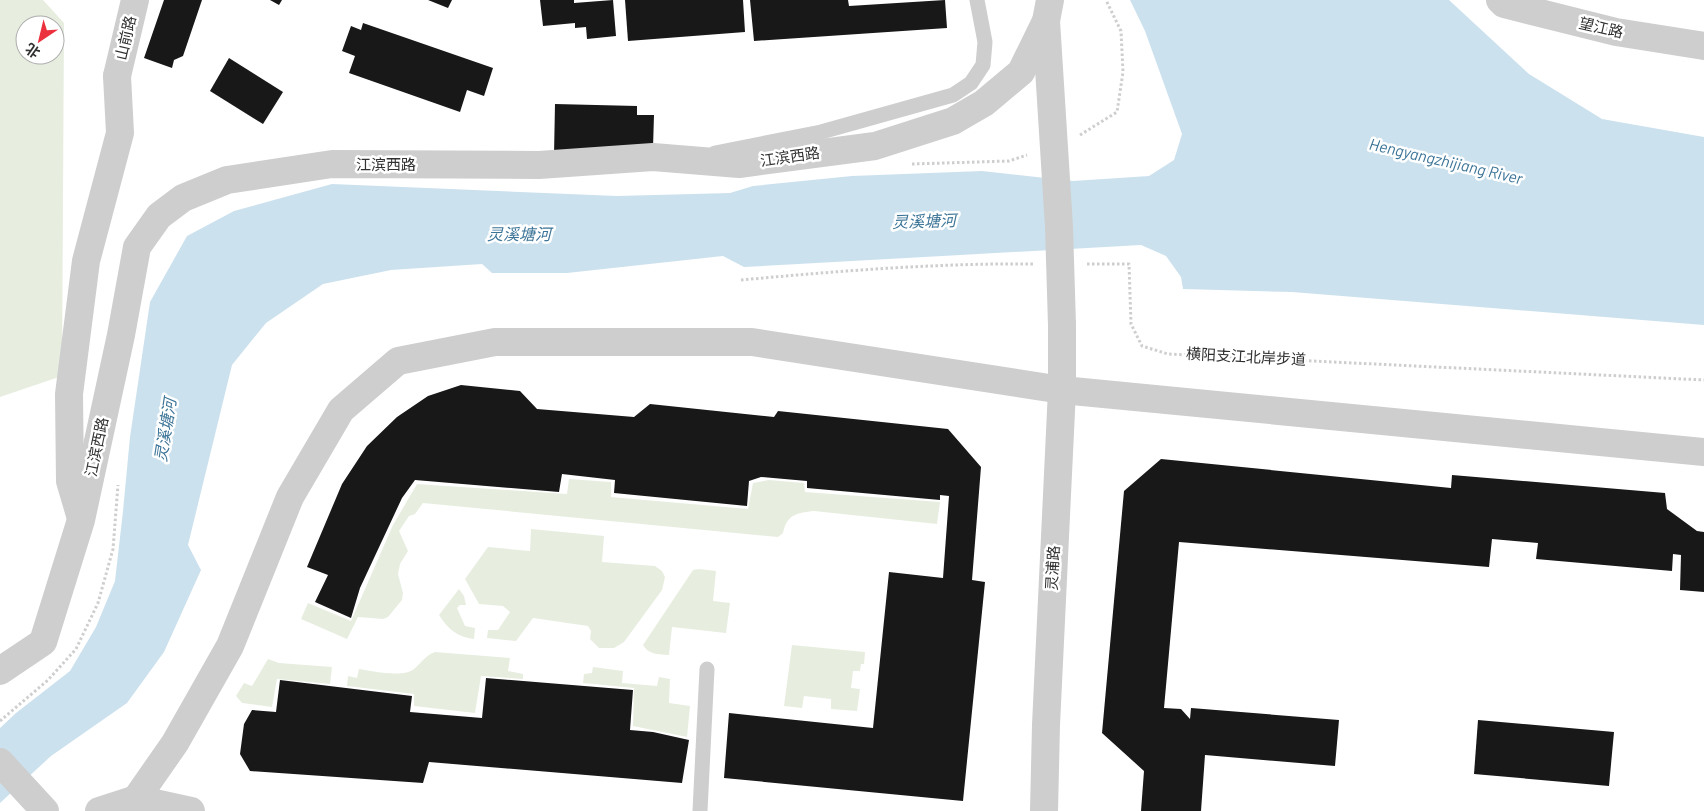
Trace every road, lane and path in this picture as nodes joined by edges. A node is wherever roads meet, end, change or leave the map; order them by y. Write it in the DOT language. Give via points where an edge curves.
graph roads {
  1 [pos="135,0"];
  2 [pos="977,0"];
  3 [pos="1500,0"];
  4 [pos="1048,11"];
  5 [pos="1704,46"];
  6 [pos="653,157"];
  7 [pos="1043,264"];
  8 [pos="1081,264"];
  9 [pos="741,280"];
  10 [pos="1704,380"];
  11 [pos="1062,390"];
  12 [pos="1704,452"];
  13 [pos="119,481"];
  14 [pos="81,520"];
  15 [pos="707,669"];
  16 [pos="0,671"];
  17 [pos="0,721"];
  18 [pos="0,762"];
  19 [pos="136,799"];
  20 [pos="45,811"];
  21 [pos="99,811"];
  22 [pos="191,811"];
  23 [pos="700,811"];
  24 [pos="1044,811"];
  1 -- 14 [label="street, 山前路" via="117,76 120,133 86,260 69,394 70,481"];
  2 -- 6 [label="lane" via="985,42 983,65 971,83 953,95 821,132 712,154"];
  3 -- 5 [label="street, 望江路" via="1504,4 1616,32"];
  4 -- 6 [label="street, 江滨西路" via="1021,72 984,103 953,121 875,146 739,164"];
  4 -- 11 [label="street, 灵浦路, bridge" via="1059,227"];
  6 -- 14 [label="street, 江滨西路" via="539,166 332,164 227,180 183,198 159,216 138,247"];
  7 -- 9 [label="path" via="860,270"];
  8 -- 10 [label="path, 横阳支江北岸步道" via="1129,264 1131,324 1142,346 1168,354"];
  11 -- 12 [label="street"];
  11 -- 19 [label="street" via="752,342 495,342 398,361 341,410 290,497 230,646 175,743"];
  11 -- 24 [label="street, 灵浦路"];
  13 -- 17 [label="path" via="113,549 98,603 76,649 48,680"];
  14 -- 16 [label="street, 江滨西路" via="44,642"];
  15 -- 23 [label="lane"];
  18 -- 20 [label="street"];
  19 -- 21 [label="street"];
  19 -- 22 [label="street"];
}
